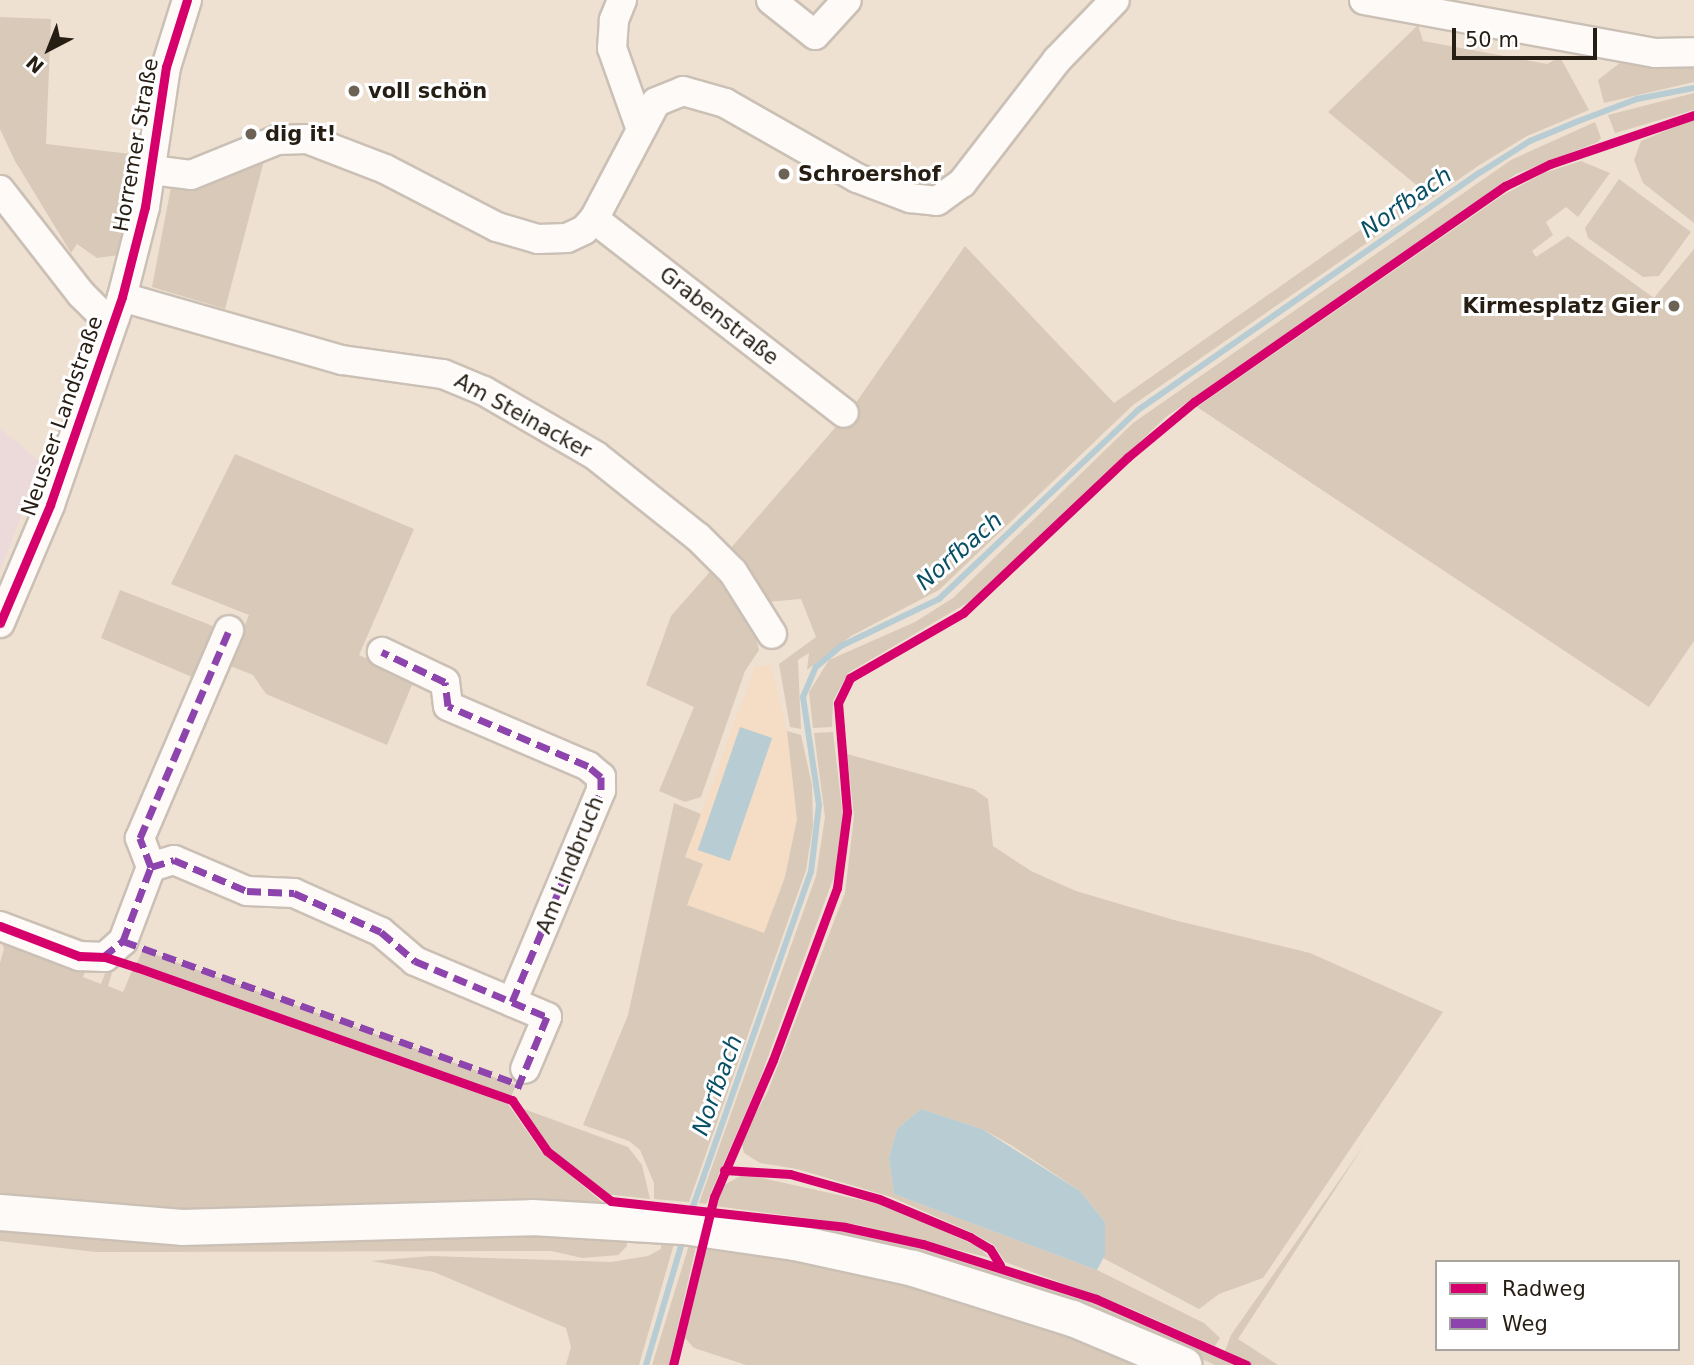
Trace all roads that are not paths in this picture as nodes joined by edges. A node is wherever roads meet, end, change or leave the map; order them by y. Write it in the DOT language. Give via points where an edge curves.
graph roads {
  1 [pos="187,0"];
  2 [pos="622,0"];
  3 [pos="771,0"];
  4 [pos="847,0"];
  5 [pos="1115,0"];
  6 [pos="1364,0"];
  7 [pos="1694,52"];
  8 [pos="640,127"];
  9 [pos="151,170"];
  10 [pos="0,190"];
  11 [pos="594,219"];
  12 [pos="118,308"];
  13 [pos="844,413"];
  14 [pos="0,622"];
  15 [pos="229,630"];
  16 [pos="772,634"];
  17 [pos="382,652"];
  18 [pos="151,867"];
  19 [pos="0,926"];
  20 [pos="512,1002"];
  21 [pos="525,1069"];
  22 [pos="0,1212"];
  23 [pos="1184,1365"];
  1 -- 9 [label="street, Horremer Straße" via="166,67"];
  2 -- 8 [label="street" via="614,20 612,48"];
  3 -- 4 [label="street" via="815,34"];
  5 -- 8 [label="street" via="1057,60 962,183 937,201 910,198 857,178 751,116 699,92 666,94"];
  6 -- 7 [label="street" via="1655,53"];
  8 -- 11 [label="street"];
  9 -- 11 [label="street" via="191,175 270,143 298,138 336,147 513,233 567,238"];
  9 -- 12 [label="street, Horremer Straße"];
  10 -- 12 [label="street, Am Steinacker" via="99,312"];
  11 -- 13 [label="street, Grabenstraße"];
  12 -- 14 [label="street, Neusser Landstraße" via="50,505"];
  12 -- 16 [label="street, Am Steinacker" via="342,360 443,374 484,391 596,456 688,529 733,572"];
  15 -- 18 [label="street" via="140,838"];
  17 -- 20 [label="street, Am Lindbruch" via="445,682 448,706 588,766 601,777 601,790"];
  18 -- 19 [label="street" via="123,941 106,957 79,956"];
  18 -- 20 [label="street" via="174,860 247,891 294,893 381,932 415,961"];
  20 -- 21 [label="street" via="547,1017"];
  22 -- 23 [label="main road" via="181,1227 532,1217 754,1236 875,1258 992,1291"];
}
